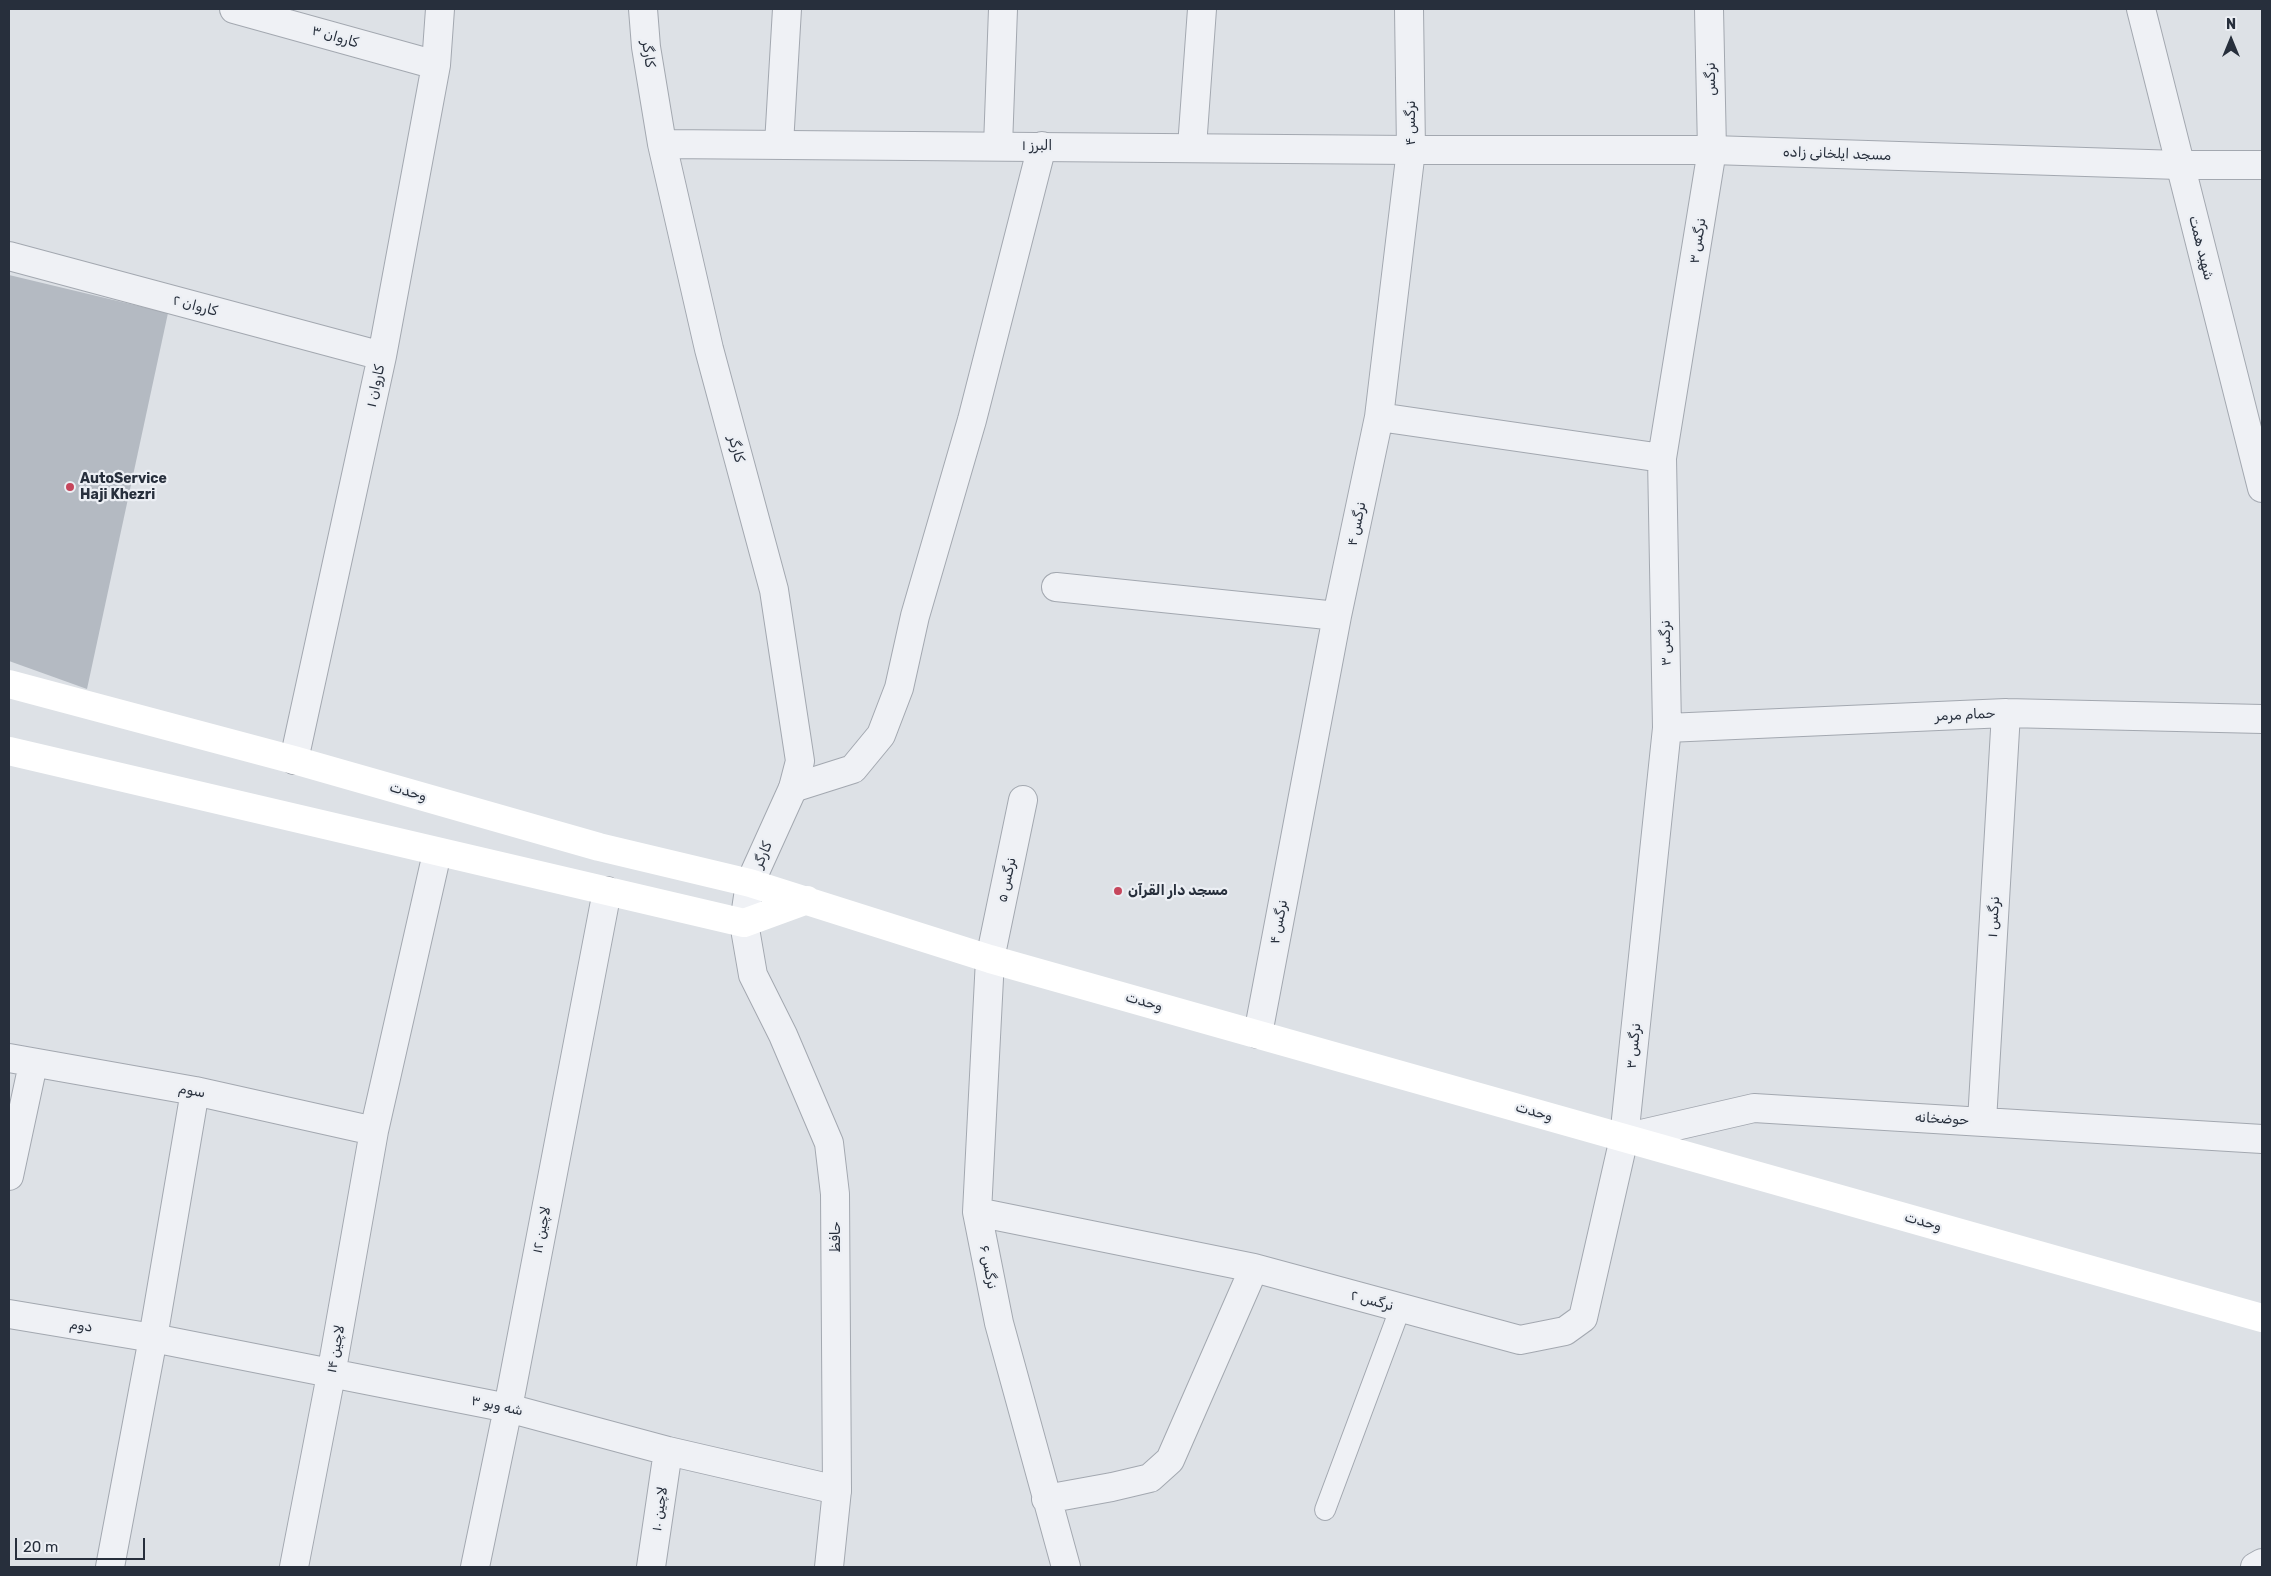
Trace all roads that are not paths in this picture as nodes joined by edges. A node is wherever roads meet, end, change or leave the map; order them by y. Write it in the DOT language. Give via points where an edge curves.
graph roads {
  1 [pos="234,9"];
  2 [pos="440,9"];
  3 [pos="643,9"];
  4 [pos="787,9"];
  5 [pos="1003,9"];
  6 [pos="1202,9"];
  7 [pos="1409,9"];
  8 [pos="1709,9"];
  9 [pos="2141,9"];
  10 [pos="436,66"];
  11 [pos="662,144"];
  12 [pos="779,144"];
  13 [pos="998,146"];
  14 [pos="1042,146"];
  15 [pos="1192,147"];
  16 [pos="1411,150"];
  17 [pos="1712,150"];
  18 [pos="2179,165"];
  19 [pos="2262,165"];
  20 [pos="9,256"];
  21 [pos="382,356"];
  22 [pos="1379,417"];
  23 [pos="1662,458"];
  24 [pos="2262,488"];
  25 [pos="1056,587"];
  26 [pos="1337,616"];
  27 [pos="9,684"];
  28 [pos="2006,713"];
  29 [pos="2262,719"];
  30 [pos="1667,728"];
  31 [pos="9,751"];
  32 [pos="294,760"];
  33 [pos="792,788"];
  34 [pos="1023,800"];
  35 [pos="437,853"];
  36 [pos="750,883"];
  37 [pos="607,891"];
  38 [pos="807,900"];
  39 [pos="744,923"];
  40 [pos="990,959"];
  41 [pos="1258,1034"];
  42 [pos="21,1061"];
  43 [pos="195,1091"];
  44 [pos="1982,1121"];
  45 [pos="374,1130"];
  46 [pos="1624,1138"];
  47 [pos="2262,1139"];
  48 [pos="9,1176"];
  49 [pos="977,1212"];
  50 [pos="1254,1268"];
  51 [pos="1400,1309"];
  52 [pos="9,1314"];
  53 [pos="2262,1318"];
  54 [pos="153,1338"];
  55 [pos="331,1375"];
  56 [pos="508,1408"];
  57 [pos="668,1451"];
  58 [pos="837,1490"];
  59 [pos="1046,1499"];
  60 [pos="1325,1510"];
  61 [pos="2262,1563"];
  62 [pos="110,1567"];
  63 [pos="294,1567"];
  64 [pos="475,1567"];
  65 [pos="651,1567"];
  66 [pos="829,1567"];
  67 [pos="1066,1567"];
  68 [pos="2255,1567"];
  1 -- 10 [label="street, کاروان ۳"];
  2 -- 10 [label="street, کاروان ۱"];
  3 -- 11 [label="street, کارگر"];
  4 -- 12 [label="street"];
  5 -- 13 [label="street"];
  6 -- 15 [label="street"];
  7 -- 16 [label="street, نرگس ۴"];
  8 -- 17 [label="street, نرگس"];
  9 -- 18 [label="street, شهید همت"];
  10 -- 21 [label="street, کاروان ۱"];
  11 -- 12 [label="street, البرز ۱"];
  11 -- 33 [label="street, کارگر" via="709,349 774,590 800,761"];
  12 -- 13 [label="street, البرز ۱"];
  13 -- 14 [label="street, البرز ۱"];
  14 -- 15 [label="street, البرز ۱"];
  14 -- 33 [label="street" via="972,420 915,616 899,688 881,735 853,769"];
  15 -- 16 [label="street, البرز ۱"];
  16 -- 17 [label="street, مسجد ایلخانی زاده"];
  16 -- 22 [label="street, نرگس ۴"];
  17 -- 18 [label="street, مسجد ایلخانی زاده"];
  17 -- 23 [label="street, نرگس ۳"];
  18 -- 19 [label="street, مسجد ایلخانی زاده"];
  18 -- 24 [label="street, شهید همت"];
  20 -- 21 [label="street, کاروان ۲"];
  21 -- 32 [label="street, کاروان ۱"];
  22 -- 23 [label="street"];
  22 -- 26 [label="street, نرگس ۴"];
  23 -- 30 [label="street, نرگس ۳"];
  25 -- 26 [label="street"];
  26 -- 41 [label="street, نرگس ۴"];
  27 -- 32 [label="main road, وحدت"];
  28 -- 29 [label="street, حمام مرمر"];
  28 -- 30 [label="street, حمام مرمر"];
  28 -- 44 [label="street, نرگس ۱"];
  30 -- 46 [label="street, نرگس ۳"];
  31 -- 35 [label="main road"];
  32 -- 36 [label="main road, وحدت" via="599,847"];
  33 -- 36 [label="street, کارگر"];
  34 -- 40 [label="street, نرگس ۵"];
  35 -- 37 [label="main road"];
  35 -- 45 [label="street, لاچین ۱۴"];
  36 -- 38 [label="main road, وحدت"];
  36 -- 39 [label="street, کارگر"];
  37 -- 39 [label="main road"];
  37 -- 56 [label="street, لاچین ۱۲"];
  38 -- 39 [label="main road"];
  38 -- 40 [label="main road, وحدت"];
  39 -- 58 [label="street, حافظ" via="753,975 783,1035 829,1144 835,1194"];
  40 -- 41 [label="main road, وحدت"];
  40 -- 49 [label="street, نرگس ۶"];
  41 -- 46 [label="main road, وحدت"];
  42 -- 43 [label="street, سوم"];
  42 -- 48 [label="street"];
  43 -- 45 [label="street, سوم"];
  43 -- 54 [label="street"];
  44 -- 46 [label="street, حوضخانه" via="1754,1108"];
  44 -- 47 [label="street, حوضخانه"];
  45 -- 55 [label="street, لاچین ۱۴"];
  46 -- 51 [label="street, نرگس ۲" via="1583,1318 1565,1331 1520,1340"];
  46 -- 53 [label="main road, وحدت"];
  49 -- 50 [label="street, نرگس ۲"];
  49 -- 59 [label="street, نرگس ۶" via="1000,1323"];
  50 -- 51 [label="street, نرگس ۲"];
  50 -- 59 [label="street" via="1170,1460 1150,1478"];
  51 -- 60 [label="lane"];
  52 -- 54 [label="street, دوم"];
  54 -- 55 [label="street, شه وبو ۳"];
  54 -- 62 [label="street"];
  55 -- 56 [label="street, شه وبو ۳"];
  55 -- 63 [label="street, لاچین ۱۴"];
  56 -- 57 [label="street, شه وبو ۳"];
  56 -- 64 [label="street, لاچین ۱۲"];
  57 -- 58 [label="street, شه وبو ۳"];
  57 -- 65 [label="street, لاچین ۱۰"];
  58 -- 66 [label="street, حافظ"];
  59 -- 67 [label="street, نرگس ۶"];
  61 -- 68 [label="street"];
}
